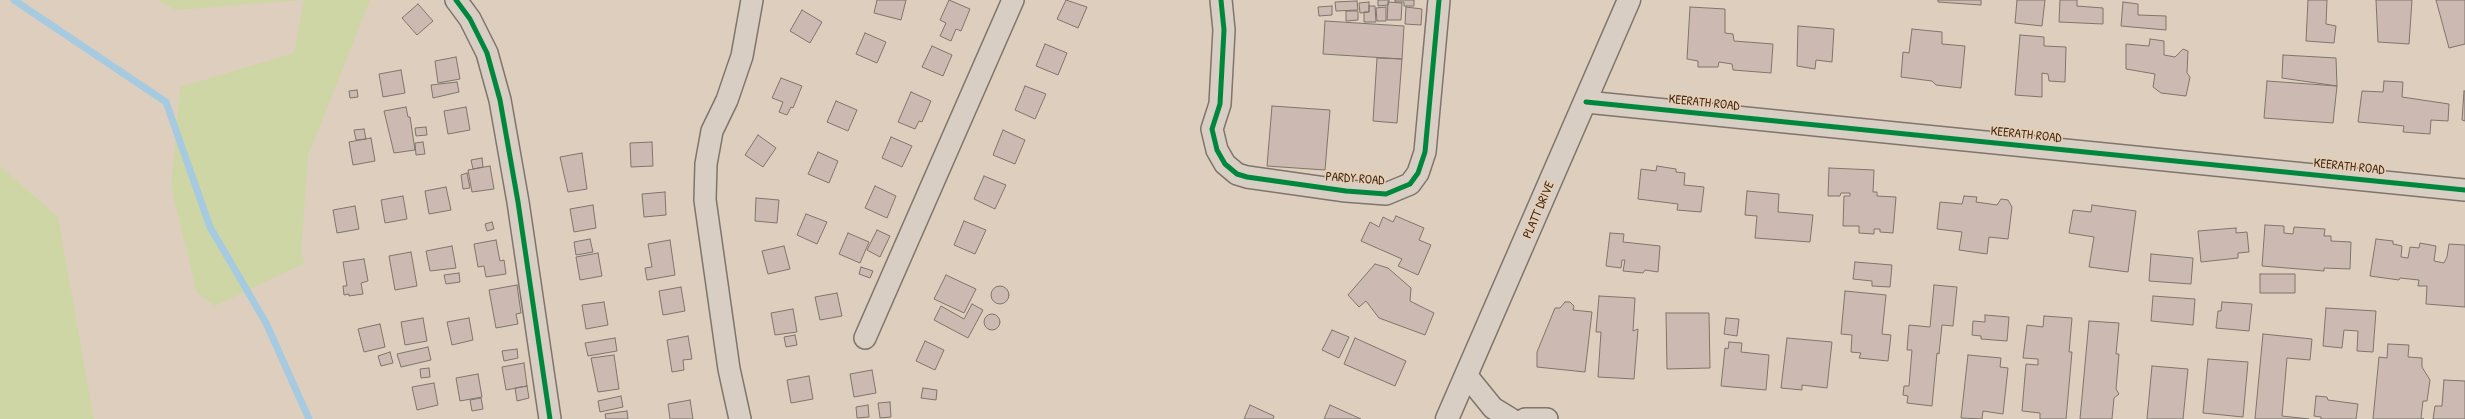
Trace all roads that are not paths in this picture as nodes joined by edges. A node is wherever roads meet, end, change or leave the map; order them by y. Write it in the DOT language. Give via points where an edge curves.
graph roads {
  1 [pos="456,0"];
  2 [pos="752,0"];
  3 [pos="1013,0"];
  4 [pos="1221,0"];
  5 [pos="1438,0"];
  6 [pos="1629,0"];
  7 [pos="1586,102"];
  8 [pos="2465,190"];
  9 [pos="866,338"];
  10 [pos="1467,376"];
  11 [pos="550,419"];
  12 [pos="740,419"];
  13 [pos="1447,419"];
  14 [pos="1512,419"];
  15 [pos="1525,419"];
  16 [pos="1547,419"];
  1 -- 11 [label="street" via="470,19 487,53 500,100"];
  2 -- 12 [label="street" via="742,56 712,131 706,164 705,200 729,369"];
  3 -- 9 [label="street"];
  4 -- 5 [label="street, PARDY ROAD" via="1224,30 1220,104 1212,129 1217,150 1225,164 1237,174 1247,177 1346,192 1386,194 1410,184 1418,173 1425,152"];
  6 -- 7 [label="street, PLATT DRIVE"];
  7 -- 8 [label="street, KEERATH ROAD"];
  7 -- 10 [label="street, PLATT DRIVE"];
  10 -- 13 [label="street, PLATT DRIVE"];
  10 -- 14 [label="street" via="1493,408"];
  15 -- 16 [label="street"];
}
